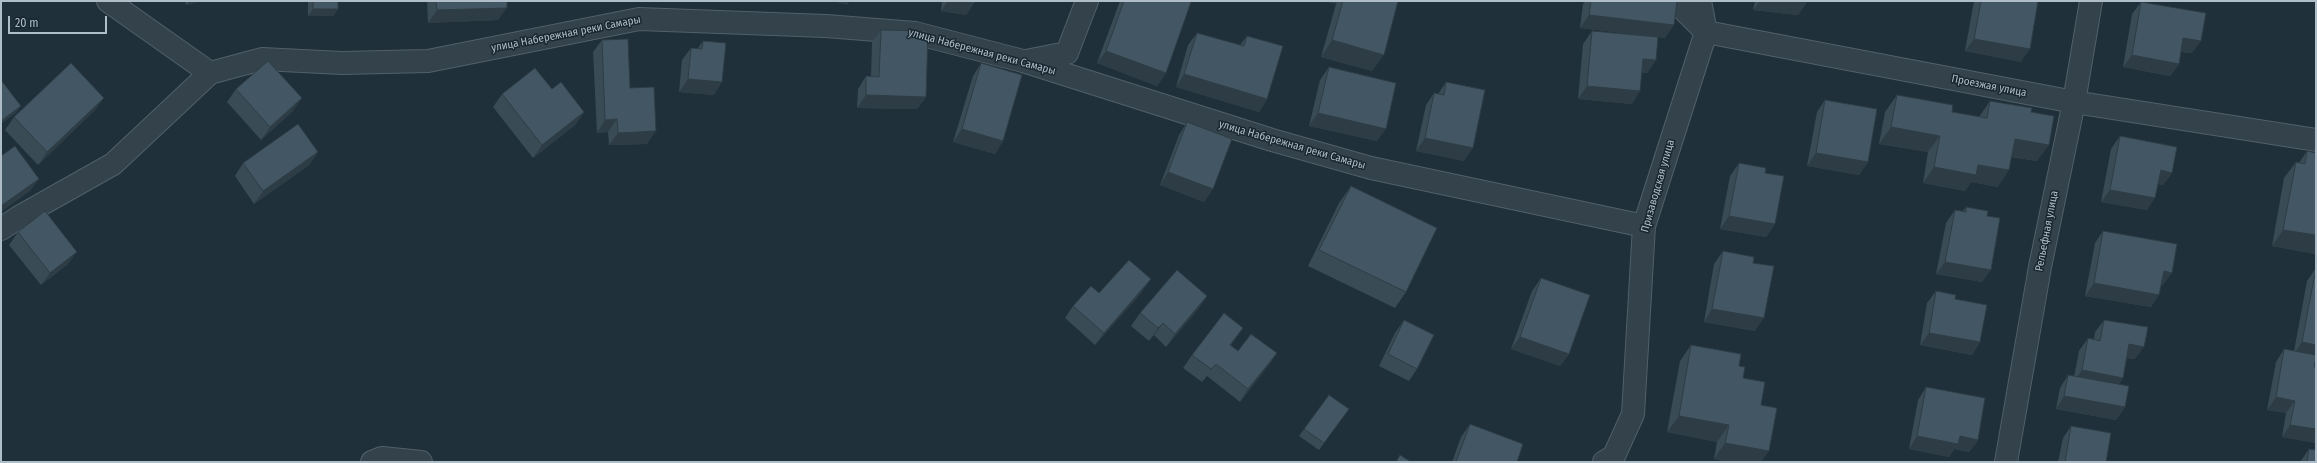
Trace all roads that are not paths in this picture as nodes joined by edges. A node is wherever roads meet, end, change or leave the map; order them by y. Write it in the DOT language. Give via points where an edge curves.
graph roads {
  1 [pos="108,1"];
  2 [pos="1087,1"];
  3 [pos="1675,1"];
  4 [pos="1700,1"];
  5 [pos="2091,1"];
  6 [pos="1706,32"];
  7 [pos="1023,61"];
  8 [pos="210,73"];
  9 [pos="2074,102"];
  10 [pos="2316,140"];
  11 [pos="1644,226"];
  12 [pos="1,229"];
  13 [pos="372,462"];
  14 [pos="421,462"];
  15 [pos="1604,462"];
  16 [pos="2006,462"];
  1 -- 8 [label="street"];
  2 -- 7 [label="street" via="1067,54"];
  3 -- 6 [label="street"];
  4 -- 6 [label="street, Призаводская улица"];
  5 -- 9 [label="street, Рельефная улица"];
  6 -- 9 [label="street, Проезжая улица"];
  6 -- 11 [label="street, Призаводская улица"];
  7 -- 8 [label="street, улица Набережная реки Самары" via="916,33 826,26 639,19 428,61 342,63 262,59"];
  7 -- 11 [label="street, улица Набережная реки Самары" via="1257,136 1371,168"];
  8 -- 12 [label="street, улица Набережная реки Самары" via="113,164"];
  9 -- 10 [label="street, Проезжая улица"];
  9 -- 16 [label="street, Рельефная улица" via="2040,267"];
  11 -- 15 [label="street, Призаводская улица" via="1633,414 1614,456"];
  13 -- 14 [label="street" via="382,458"];
}
